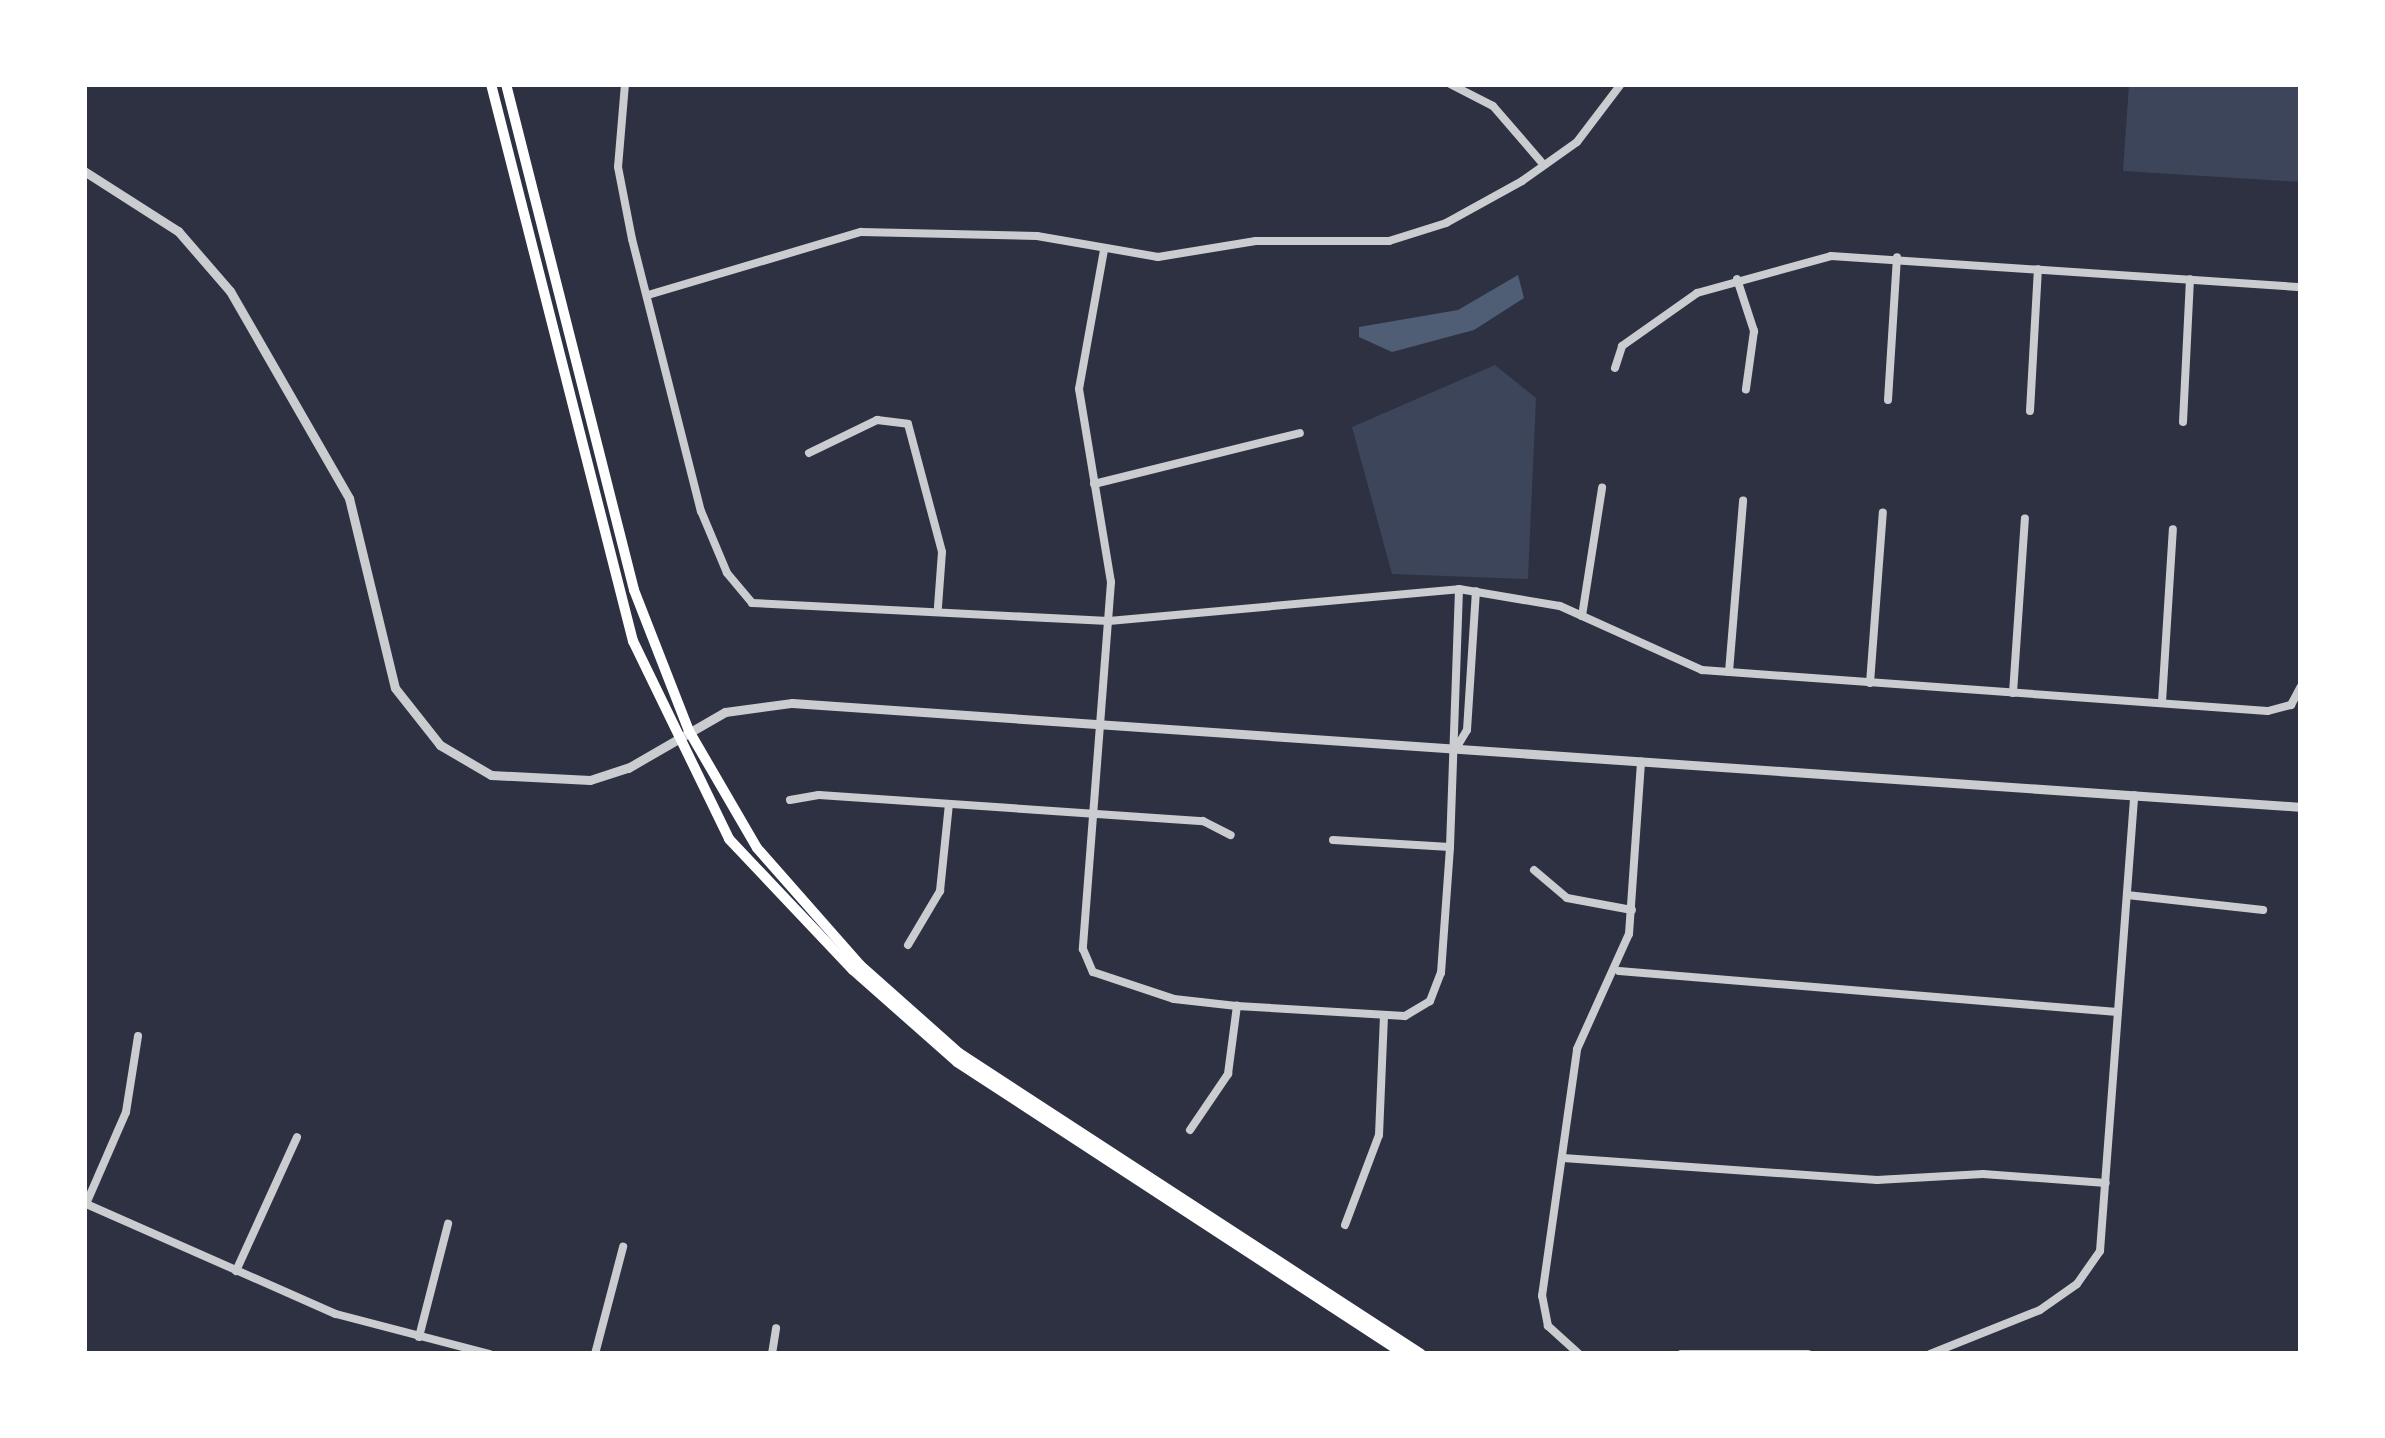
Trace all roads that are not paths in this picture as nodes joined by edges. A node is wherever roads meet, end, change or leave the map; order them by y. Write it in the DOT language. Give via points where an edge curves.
graph roads {
  1 [pos="491,84"];
  2 [pos="506,84"];
  3 [pos="625,84"];
  4 [pos="1450,84"];
  5 [pos="1622,84"];
  6 [pos="1544,165"];
  7 [pos="84,171"];
  8 [pos="1104,250"];
  9 [pos="1897,257"];
  10 [pos="2038,268"];
  11 [pos="2190,278"];
  12 [pos="1737,279"];
  13 [pos="2301,286"];
  14 [pos="648,295"];
  15 [pos="1615,368"];
  16 [pos="1746,389"];
  17 [pos="1888,400"];
  18 [pos="2030,411"];
  19 [pos="2183,422"];
  20 [pos="1300,434"];
  21 [pos="809,453"];
  22 [pos="1094,484"];
  23 [pos="1602,488"];
  24 [pos="1743,501"];
  25 [pos="1883,512"];
  26 [pos="2025,518"];
  27 [pos="2173,529"];
  28 [pos="1459,590"];
  29 [pos="1476,591"];
  30 [pos="938,608"];
  31 [pos="1582,616"];
  32 [pos="1108,622"];
  33 [pos="1730,672"];
  34 [pos="1870,682"];
  35 [pos="2301,686"];
  36 [pos="2013,693"];
  37 [pos="2162,702"];
  38 [pos="1101,722"];
  39 [pos="689,730"];
  40 [pos="675,740"];
  41 [pos="1457,746"];
  42 [pos="1641,761"];
  43 [pos="2134,794"];
  44 [pos="790,800"];
  45 [pos="949,804"];
  46 [pos="2301,807"];
  47 [pos="1094,814"];
  48 [pos="1231,835"];
  49 [pos="1333,840"];
  50 [pos="1450,848"];
  51 [pos="1534,870"];
  52 [pos="2127,896"];
  53 [pos="1632,910"];
  54 [pos="2263,910"];
  55 [pos="908,945"];
  56 [pos="1619,971"];
  57 [pos="1237,1006"];
  58 [pos="2117,1012"];
  59 [pos="1384,1015"];
  60 [pos="138,1036"];
  61 [pos="1190,1130"];
  62 [pos="297,1138"];
  63 [pos="1563,1158"];
  64 [pos="2106,1183"];
  65 [pos="85,1204"];
  66 [pos="448,1224"];
  67 [pos="1345,1225"];
  68 [pos="623,1247"];
  69 [pos="236,1271"];
  70 [pos="776,1328"];
  71 [pos="419,1336"];
  72 [pos="1776,1352"];
  73 [pos="490,1354"];
  74 [pos="595,1354"];
  75 [pos="772,1354"];
  76 [pos="1404,1354"];
  77 [pos="1420,1354"];
  78 [pos="1579,1354"];
  79 [pos="1682,1354"];
  80 [pos="1808,1354"];
  81 [pos="1930,1354"];
  1 -- 40 [label="main road" via="612,574"];
  2 -- 39 [label="main road" via="619,542"];
  3 -- 14 [label="street" via="618,167"];
  4 -- 6 [label="street" via="1493,106"];
  5 -- 6 [label="street" via="1598,122"];
  6 -- 8 [label="street" via="1446,223 1389,242 1256,241 1172,256"];
  7 -- 40 [label="street" via="156,213 197,250 279,370 355,514 395,688 440,745 491,776 553,783 628,768"];
  8 -- 14 [label="street" via="1037,236 861,232"];
  8 -- 22 [label="street" via="1079,389"];
  9 -- 10 [label="street"];
  9 -- 12 [label="street" via="1816,258"];
  9 -- 17 [label="street"];
  10 -- 11 [label="street"];
  10 -- 18 [label="street"];
  11 -- 13 [label="street"];
  11 -- 19 [label="street"];
  12 -- 15 [label="street" via="1650,322 1622,346"];
  12 -- 16 [label="street" via="1754,331"];
  14 -- 30 [label="street" via="701,511 736,589 764,605"];
  20 -- 22 [label="street"];
  21 -- 30 [label="street" via="860,425 908,424 942,552"];
  22 -- 32 [label="street" via="1111,582"];
  23 -- 31 [label="street"];
  24 -- 33 [label="street"];
  25 -- 34 [label="street"];
  26 -- 36 [label="street"];
  27 -- 37 [label="street"];
  28 -- 29 [label="street"];
  28 -- 32 [label="street"];
  28 -- 41 [label="street" via="1450,730"];
  29 -- 31 [label="street" via="1535,598"];
  29 -- 41 [label="street" via="1467,730"];
  30 -- 32 [label="street"];
  31 -- 33 [label="street" via="1677,663"];
  32 -- 38 [label="street"];
  33 -- 34 [label="street"];
  34 -- 36 [label="street"];
  35 -- 37 [label="street" via="2291,705 2268,711"];
  36 -- 37 [label="street"];
  38 -- 39 [label="street" via="764,704"];
  38 -- 41 [label="street"];
  38 -- 47 [label="street"];
  39 -- 40 [label="street"];
  39 -- 77 [label="main road" via="757,848 860,964 939,1037"];
  40 -- 76 [label="main road" via="712,813 756,872 916,1030"];
  41 -- 42 [label="street"];
  41 -- 50 [label="street"];
  42 -- 43 [label="street"];
  42 -- 53 [label="street"];
  43 -- 46 [label="street"];
  43 -- 52 [label="street"];
  44 -- 45 [label="street"];
  45 -- 47 [label="street"];
  45 -- 55 [label="street" via="940,891"];
  47 -- 48 [label="street" via="1203,821"];
  47 -- 57 [label="street" via="1083,949 1093,972 1174,998"];
  49 -- 50 [label="street"];
  50 -- 59 [label="street" via="1441,973 1425,1007"];
  51 -- 53 [label="street" via="1567,898"];
  52 -- 54 [label="street"];
  52 -- 58 [label="street"];
  53 -- 56 [label="street"];
  56 -- 58 [label="street"];
  56 -- 63 [label="street" via="1583,1028"];
  57 -- 59 [label="street"];
  57 -- 61 [label="street" via="1228,1074"];
  58 -- 64 [label="street"];
  59 -- 67 [label="street" via="1379,1135"];
  60 -- 65 [label="street" via="126,1112"];
  62 -- 69 [label="street"];
  63 -- 64 [label="street" via="1877,1180 1983,1174"];
  63 -- 78 [label="street" via="1541,1305 1554,1335"];
  64 -- 81 [label="street" via="2100,1251 2077,1284 2002,1328"];
  65 -- 69 [label="street"];
  66 -- 71 [label="street"];
  68 -- 74 [label="street"];
  69 -- 71 [label="street" via="349,1319"];
  70 -- 75 [label="street"];
  71 -- 73 [label="street"];
  72 -- 79 [label="street"];
  72 -- 80 [label="street"];
}
